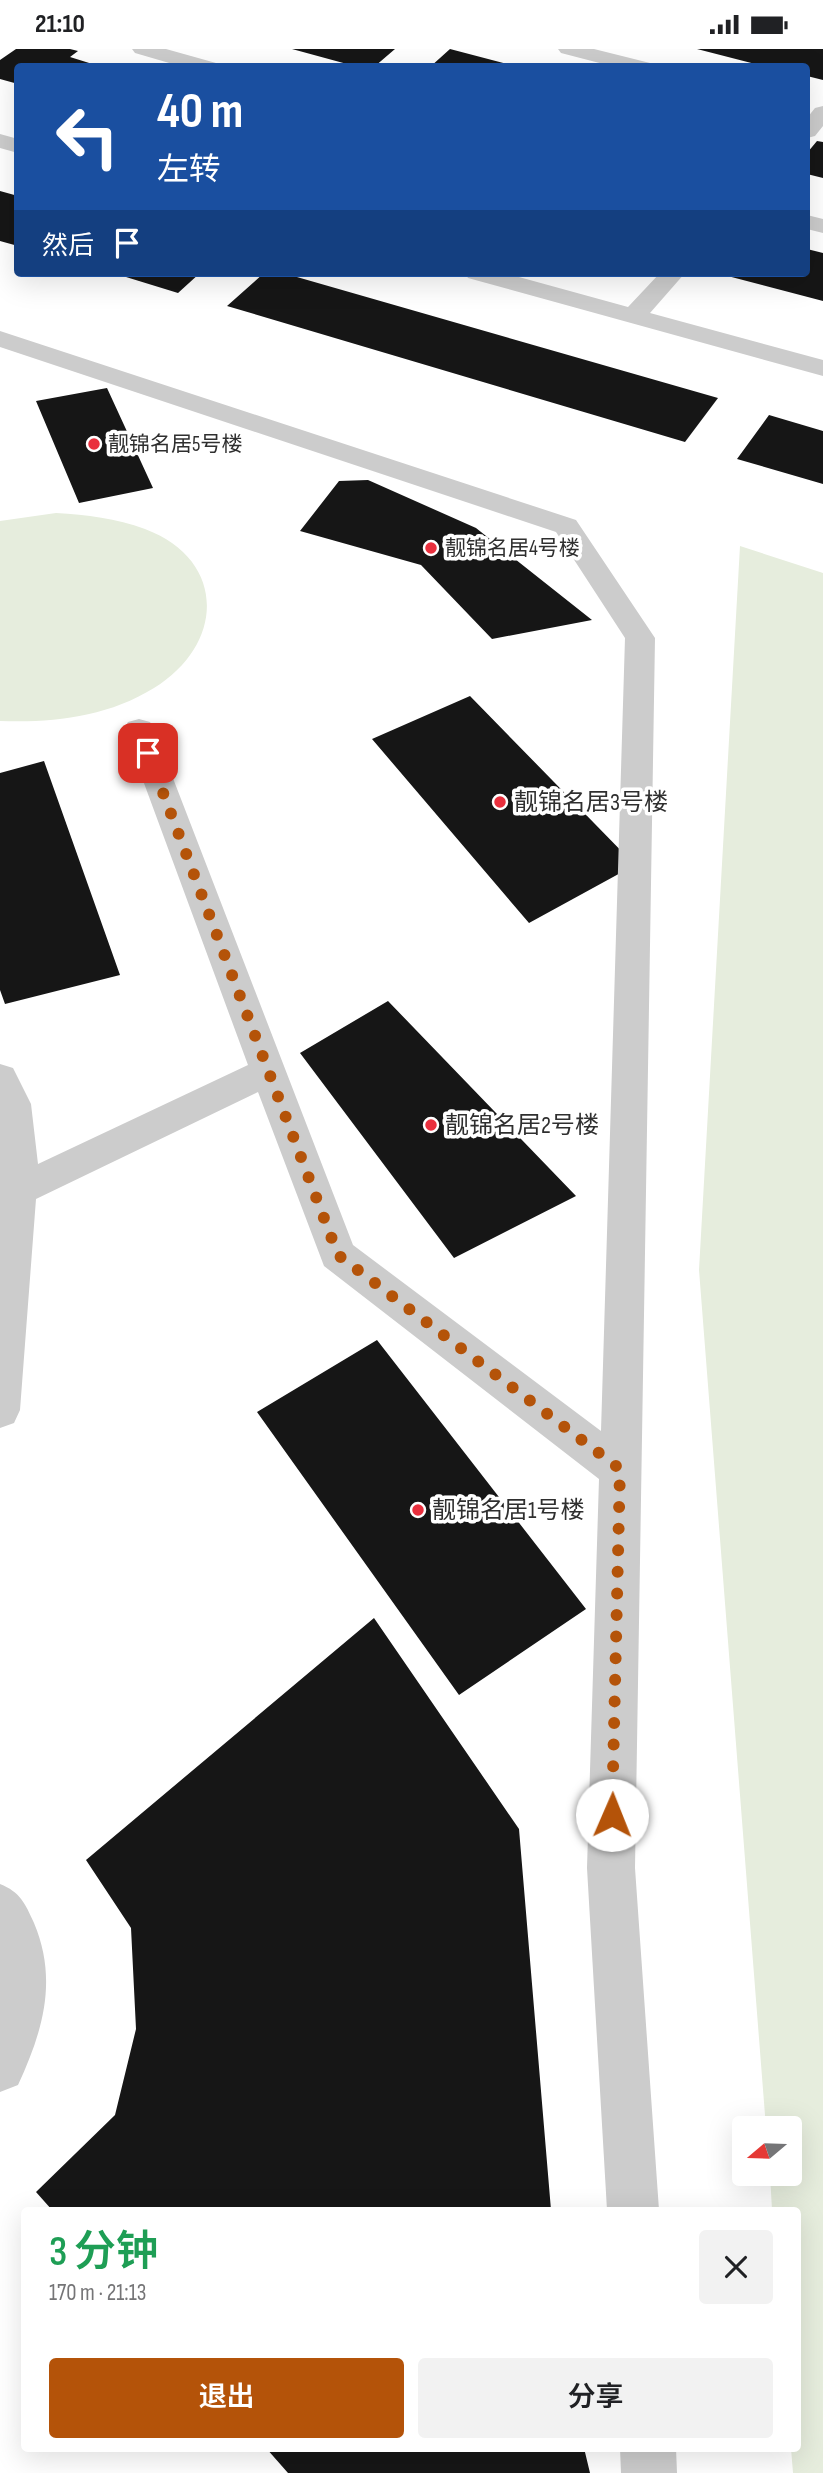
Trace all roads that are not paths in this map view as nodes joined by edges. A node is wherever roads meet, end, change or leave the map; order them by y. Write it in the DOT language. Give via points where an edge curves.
graph roads {
  1 [pos="142,49"];
  2 [pos="568,49"];
  3 [pos="194,63"];
  4 [pos="626,63"];
  5 [pos="823,111"];
  6 [pos="810,127"];
  7 [pos="492,277"];
  8 [pos="669,277"];
  9 [pos="633,316"];
  10 [pos="0,339"];
  11 [pos="823,368"];
  12 [pos="139,729"];
  13 [pos="268,1071"];
  14 [pos="0,1078"];
  15 [pos="19,1191"];
  16 [pos="0,1410"];
  17 [pos="620,1469"];
  18 [pos="0,1908"];
  19 [pos="0,2067"];
  20 [pos="633,2207"];
  21 [pos="648,2452"];
  22 [pos="649,2473"];
  1 -- 3 [label="street"];
  2 -- 4 [label="street"];
  5 -- 6 [label="street"];
  7 -- 9 [label="street"];
  8 -- 9 [label="street"];
  9 -- 11 [label="street"];
  10 -- 17 [label="street" via="566,526 640,638"];
  12 -- 13 [label="street"];
  13 -- 15 [label="street"];
  13 -- 17 [label="street" via="338,1255"];
  14 -- 15 [label="street" via="13,1104"];
  15 -- 16 [label="street"];
  17 -- 20 [label="street" via="611,1868"];
  18 -- 19 [label="street" via="16,1939 23,1986 20,2016"];
  21 -- 22 [label="street"];
}
